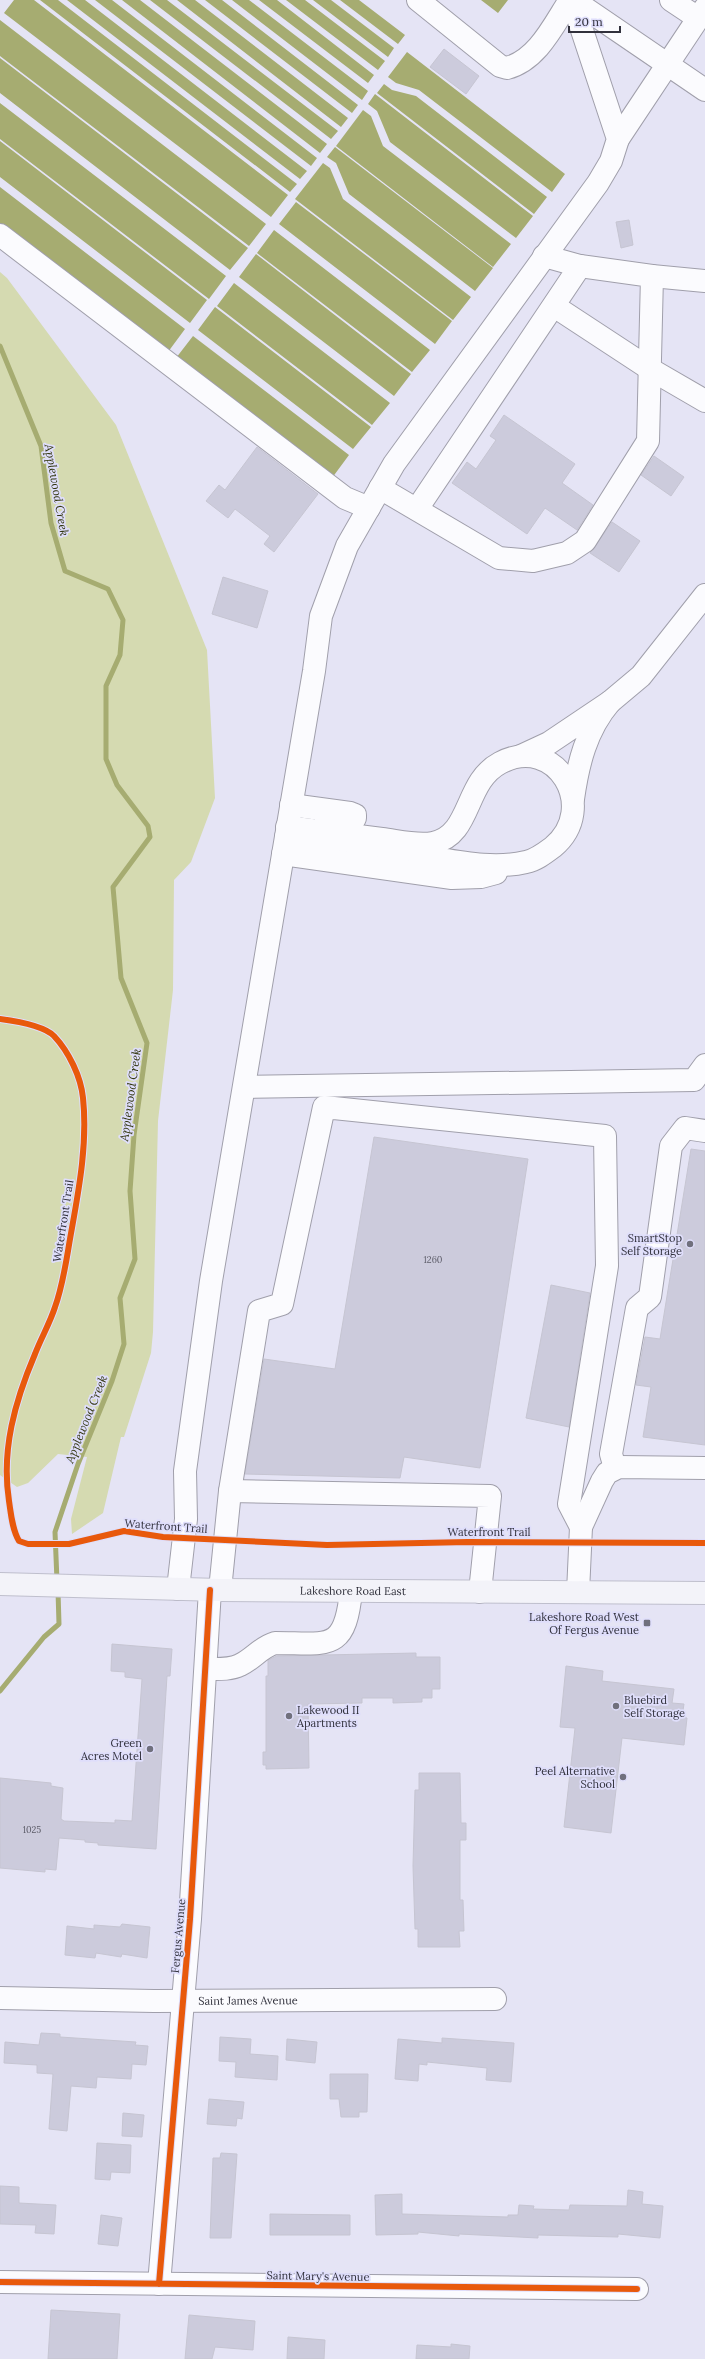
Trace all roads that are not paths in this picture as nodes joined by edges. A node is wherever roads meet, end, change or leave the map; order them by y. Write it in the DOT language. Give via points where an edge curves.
graph roads {
  1 [pos="418,0"];
  2 [pos="572,0"];
  3 [pos="671,0"];
  4 [pos="701,13"];
  5 [pos="667,64"];
  6 [pos="705,90"];
  7 [pos="618,139"];
  8 [pos="0,235"];
  9 [pos="544,256"];
  10 [pos="580,266"];
  11 [pos="652,276"];
  12 [pos="705,281"];
  13 [pos="554,306"];
  14 [pos="650,369"];
  15 [pos="705,401"];
  16 [pos="380,488"];
  17 [pos="369,508"];
  18 [pos="417,510"];
  19 [pos="705,595"];
  20 [pos="610,702"];
  21 [pos="521,756"];
  22 [pos="573,799"];
  23 [pos="288,828"];
  24 [pos="705,1065"];
  25 [pos="245,1087"];
  26 [pos="705,1131"];
  27 [pos="615,1468"];
  28 [pos="705,1468"];
  29 [pos="230,1491"];
  30 [pos="581,1528"];
  31 [pos="6,1584"];
  32 [pos="178,1589"];
  33 [pos="215,1590"];
  34 [pos="351,1591"];
  35 [pos="480,1592"];
  36 [pos="578,1592"];
  37 [pos="705,1593"];
  38 [pos="206,1669"];
  39 [pos="0,1998"];
  40 [pos="495,1999"];
  41 [pos="183,2000"];
  42 [pos="0,2282"];
  43 [pos="159,2284"];
  44 [pos="637,2289"];
  1 -- 2 [label="street" via="500,66 507,68 522,62 537,48"];
  2 -- 5 [label="street"];
  2 -- 7 [label="street"];
  3 -- 4 [label="street"];
  4 -- 5 [label="street"];
  5 -- 6 [label="street"];
  5 -- 7 [label="street"];
  7 -- 9 [label="street" via="611,161 598,183"];
  8 -- 17 [label="street" via="345,498"];
  9 -- 10 [label="street"];
  9 -- 16 [label="street" via="394,464"];
  10 -- 11 [label="street"];
  10 -- 13 [label="street"];
  11 -- 12 [label="street"];
  11 -- 14 [label="street"];
  13 -- 14 [label="street"];
  13 -- 18 [label="street"];
  14 -- 15 [label="street"];
  14 -- 18 [label="street" via="647,445 585,541 567,553 533,561 499,558"];
  16 -- 17 [label="street"];
  16 -- 18 [label="street"];
  17 -- 23 [label="street" via="347,546 321,616"];
  19 -- 20 [label="street" via="641,676"];
  20 -- 21 [label="street" via="549,744"];
  20 -- 22 [label="street" via="590,733 580,762"];
  21 -- 22 [label="street" via="535,757 555,767 566,780"];
  21 -- 23 [label="street" via="502,762 486,773 474,790 459,826 437,842 412,843"];
  22 -- 23 [label="street" via="570,818 563,836 543,855 528,862 506,865 466,862"];
  23 -- 25 [label="street"];
  24 -- 25 [label="street" via="694,1080"];
  25 -- 32 [label="street" via="211,1282 186,1463 186,1519"];
  26 -- 27 [label="street" via="685,1128 671,1146 650,1297 637,1308 611,1454"];
  27 -- 28 [label="street"];
  27 -- 30 [label="street" via="602,1480"];
  29 -- 30 [label="street, Fergus Avenue" via="259,1311 282,1304 324,1107 605,1136 607,1266 569,1504"];
  29 -- 33 [label="street, Fergus Avenue"];
  29 -- 35 [label="street" via="490,1496"];
  30 -- 36 [label="street"];
  31 -- 32 [label="main road, Lakeshore Road East"];
  32 -- 33 [label="main road, Lakeshore Road East"];
  33 -- 34 [label="main road, Lakeshore Road East"];
  33 -- 38 [label="street, Fergus Avenue"];
  34 -- 35 [label="main road, Lakeshore Road East"];
  34 -- 38 [label="street" via="346,1626 330,1642 275,1643 239,1666"];
  35 -- 36 [label="main road, Lakeshore Road East"];
  36 -- 37 [label="main road, Lakeshore Road East"];
  38 -- 41 [label="street, Fergus Avenue"];
  39 -- 41 [label="street, Saint James Avenue"];
  40 -- 41 [label="street, Saint James Avenue"];
  41 -- 43 [label="street, Fergus Avenue"];
  42 -- 43 [label="street, Saint Mary's Avenue"];
  43 -- 44 [label="street, Saint Mary's Avenue"];
}
